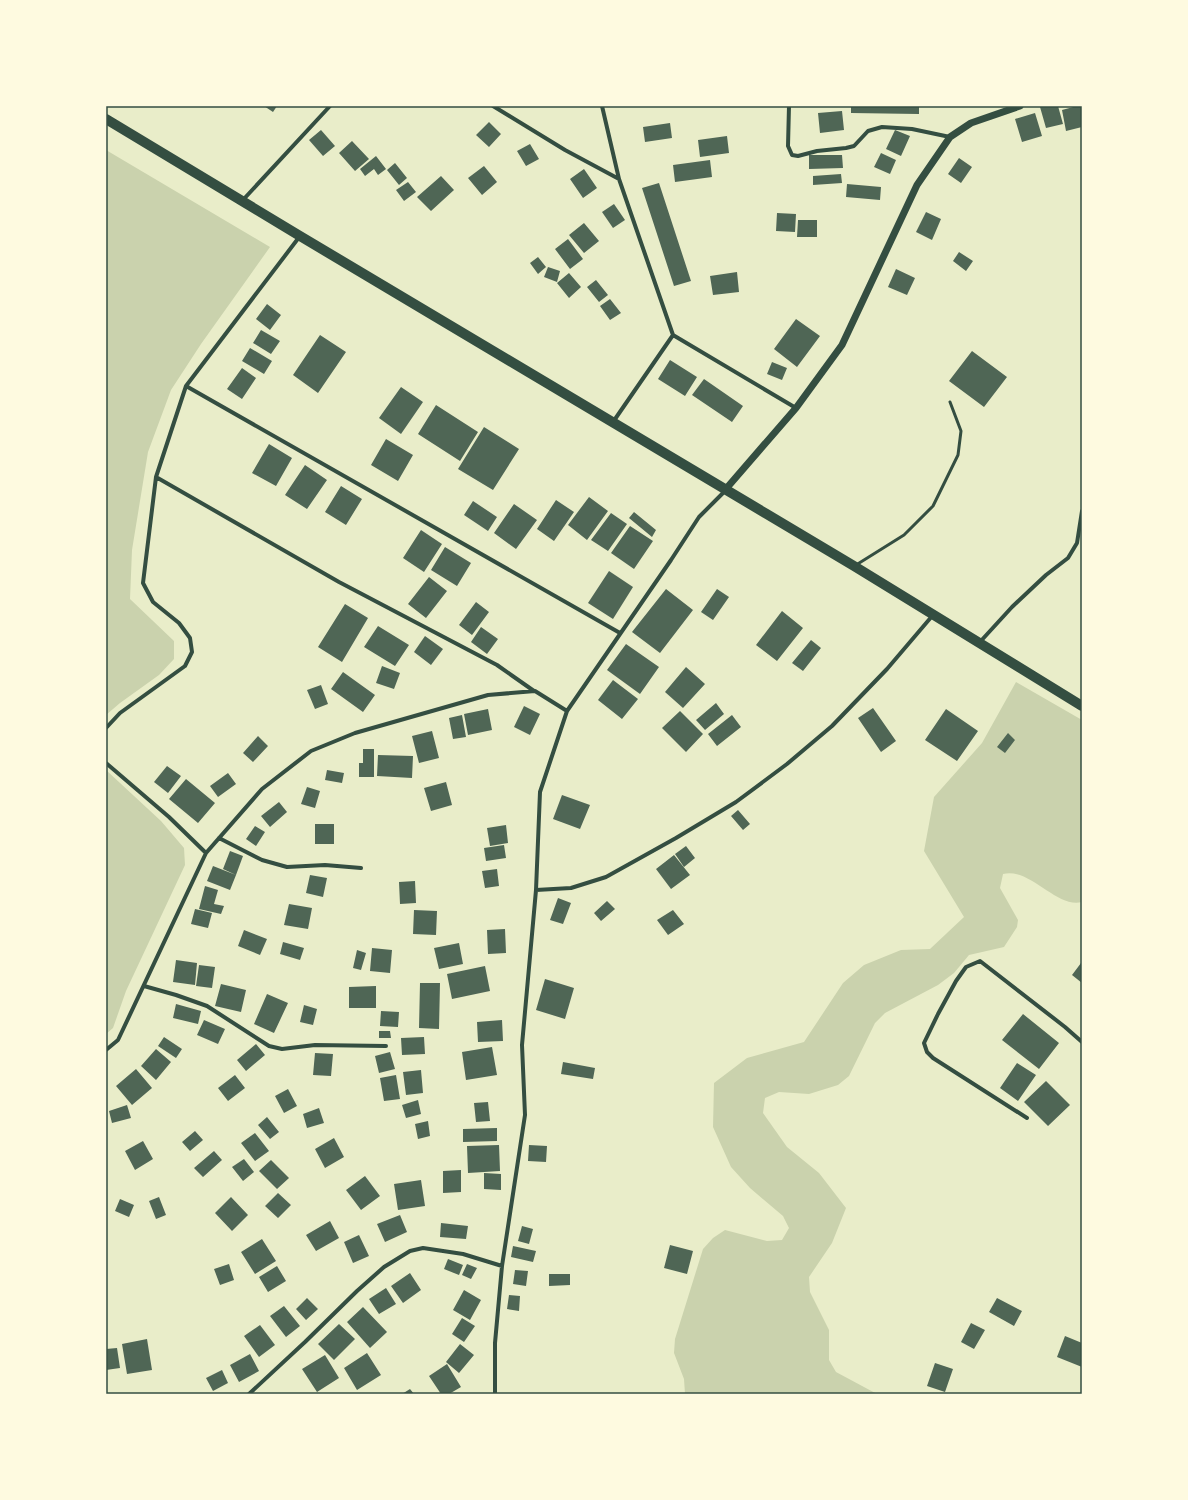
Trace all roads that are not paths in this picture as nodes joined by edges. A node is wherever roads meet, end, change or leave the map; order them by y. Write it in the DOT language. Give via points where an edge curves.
graph roads {
  1 [pos="330,106"];
  2 [pos="493,106"];
  3 [pos="602,106"];
  4 [pos="789,106"];
  5 [pos="1020,106"];
  6 [pos="106,118"];
  7 [pos="950,137"];
  8 [pos="619,179"];
  9 [pos="242,201"];
  10 [pos="300,236"];
  11 [pos="673,335"];
  12 [pos="186,386"];
  13 [pos="950,402"];
  14 [pos="796,408"];
  15 [pos="612,423"];
  16 [pos="156,477"];
  17 [pos="726,490"];
  18 [pos="1082,511"];
  19 [pos="854,566"];
  20 [pos="933,615"];
  21 [pos="620,633"];
  22 [pos="979,643"];
  23 [pos="534,691"];
  24 [pos="1082,706"];
  25 [pos="567,711"];
  26 [pos="106,728"];
  27 [pos="106,763"];
  28 [pos="219,838"];
  29 [pos="206,853"];
  30 [pos="361,868"];
  31 [pos="536,890"];
  32 [pos="144,986"];
  33 [pos="1082,1042"];
  34 [pos="386,1046"];
  35 [pos="106,1050"];
  36 [pos="1027,1118"];
  37 [pos="502,1266"];
  38 [pos="248,1394"];
  39 [pos="495,1394"];
  1 -- 9 [label="street"];
  2 -- 8 [label="street"];
  3 -- 8 [label="street"];
  4 -- 7 [label="street" via="788,146 792,155 854,146 868,131 882,127 912,129"];
  5 -- 7 [label="street" via="971,123"];
  6 -- 9 [label="main road"];
  7 -- 14 [label="street" via="917,185 842,345"];
  8 -- 11 [label="street"];
  9 -- 10 [label="main road"];
  10 -- 12 [label="street"];
  10 -- 15 [label="main road"];
  11 -- 14 [label="street"];
  11 -- 15 [label="street"];
  12 -- 16 [label="street"];
  12 -- 21 [label="street"];
  13 -- 19 [label="lane" via="961,431 958,455 933,506 904,535"];
  14 -- 17 [label="street"];
  15 -- 17 [label="main road"];
  16 -- 23 [label="street" via="339,582 497,665"];
  16 -- 26 [label="street" via="143,583 153,602 179,623 190,638 192,652 185,666 120,713"];
  17 -- 19 [label="main road"];
  17 -- 21 [label="street" via="699,517"];
  18 -- 22 [label="street" via="1077,543 1068,558 1012,607"];
  19 -- 20 [label="main road"];
  20 -- 22 [label="main road"];
  20 -- 31 [label="street" via="887,669 832,726 736,802 606,876 571,888"];
  21 -- 25 [label="street"];
  22 -- 24 [label="main road"];
  23 -- 25 [label="street"];
  23 -- 28 [label="street" via="488,695 355,733 311,751 262,789"];
  25 -- 31 [label="street" via="540,792"];
  27 -- 29 [label="street" via="169,817"];
  28 -- 29 [label="street"];
  28 -- 30 [label="street" via="262,860 287,867 324,865"];
  29 -- 32 [label="street"];
  31 -- 37 [label="street" via="522,1045 525,1115"];
  32 -- 34 [label="street" via="207,1006 269,1046 282,1049 315,1045"];
  32 -- 35 [label="street" via="118,1040"];
  33 -- 36 [label="street" via="980,961 966,966 924,1043 927,1052"];
  37 -- 38 [label="street" via="463,1254 423,1248 410,1251 384,1267 357,1290"];
  37 -- 39 [label="street" via="495,1343"];
}
